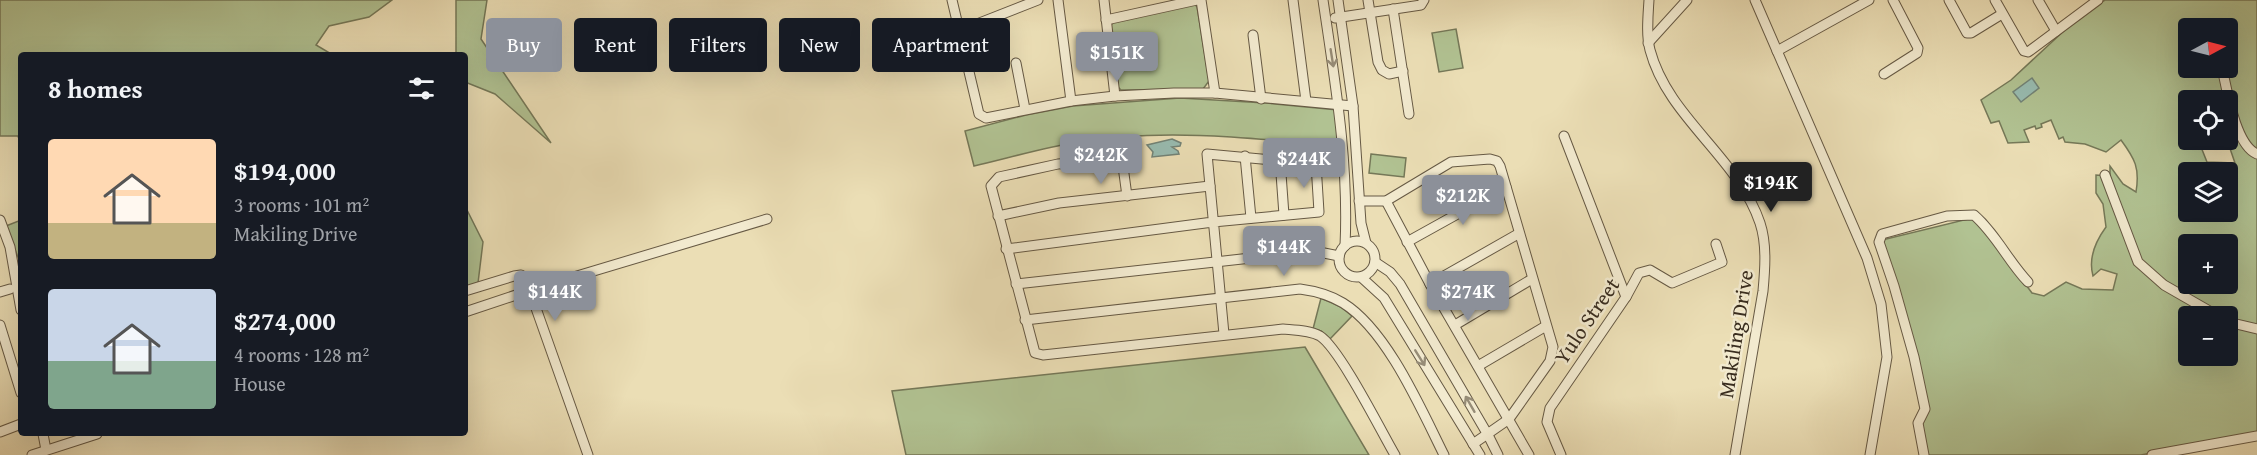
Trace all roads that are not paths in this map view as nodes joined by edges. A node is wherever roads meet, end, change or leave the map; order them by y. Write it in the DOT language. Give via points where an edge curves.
graph roads {
  1 [pos="952,0"];
  2 [pos="1038,0"];
  3 [pos="1058,0"];
  4 [pos="1104,0"];
  5 [pos="1199,0"];
  6 [pos="1293,0"];
  7 [pos="1323,0"];
  8 [pos="1338,0"];
  9 [pos="1368,0"];
  10 [pos="1424,0"];
  11 [pos="1649,0"];
  12 [pos="1685,0"];
  13 [pos="1755,0"];
  14 [pos="1869,0"];
  15 [pos="1893,0"];
  16 [pos="1949,0"];
  17 [pos="1995,0"];
  18 [pos="2038,0"];
  19 [pos="2079,0"];
  20 [pos="2098,0"];
  21 [pos="1393,9"];
  22 [pos="2085,10"];
  23 [pos="1370,12"];
  24 [pos="2002,14"];
  25 [pos="1341,17"];
  26 [pos="956,18"];
  27 [pos="992,18"];
  28 [pos="1326,19"];
  29 [pos="1106,20"];
  30 [pos="2056,31"];
  31 [pos="1253,35"];
  32 [pos="1648,43"];
  33 [pos="1777,51"];
  34 [pos="1016,63"];
  35 [pos="1403,71"];
  36 [pos="968,72"];
  37 [pos="1884,74"];
  38 [pos="2224,78"];
  39 [pos="1215,93"];
  40 [pos="1115,96"];
  41 [pos="1261,99"];
  42 [pos="1071,101"];
  43 [pos="1306,101"];
  44 [pos="1340,104"];
  45 [pos="1353,106"];
  46 [pos="1024,109"];
  47 [pos="1410,114"];
  48 [pos="1564,136"];
  49 [pos="2257,154"];
  50 [pos="1245,156"];
  51 [pos="1280,160"];
  52 [pos="2105,175"];
  53 [pos="1210,186"];
  54 [pos="1506,187"];
  55 [pos="1127,195"];
  56 [pos="1359,201"];
  57 [pos="1386,201"];
  58 [pos="1284,215"];
  59 [pos="998,216"];
  60 [pos="1251,218"];
  61 [pos="767,219"];
  62 [pos="0,220"];
  63 [pos="1213,222"];
  64 [pos="1518,234"];
  65 [pos="1407,242"];
  66 [pos="1366,243"];
  67 [pos="1716,244"];
  68 [pos="1345,246"];
  69 [pos="1006,249"];
  70 [pos="1339,256"];
  71 [pos="1217,261"];
  72 [pos="1375,262"];
  73 [pos="1361,277"];
  74 [pos="1532,279"];
  75 [pos="2028,282"];
  76 [pos="1017,284"];
  77 [pos="1431,284"];
  78 [pos="468,290"];
  79 [pos="529,291"];
  80 [pos="18,293"];
  81 [pos="1626,297"];
  82 [pos="1221,298"];
  83 [pos="2201,306"];
  84 [pos="468,311"];
  85 [pos="1025,320"];
  86 [pos="2238,324"];
  87 [pos="0,325"];
  88 [pos="1455,325"];
  89 [pos="1546,326"];
  90 [pos="2257,329"];
  91 [pos="1224,334"];
  92 [pos="1478,366"];
  93 [pos="18,383"];
  94 [pos="1509,419"];
  95 [pos="18,425"];
  96 [pos="1,428"];
  97 [pos="1488,435"];
  98 [pos="43,436"];
  99 [pos="91,436"];
  100 [pos="2257,436"];
  101 [pos="1473,444"];
  102 [pos="46,450"];
  103 [pos="32,455"];
  104 [pos="588,455"];
  105 [pos="1395,455"];
  106 [pos="1444,455"];
  107 [pos="1480,455"];
  108 [pos="1498,455"];
  109 [pos="1529,455"];
  110 [pos="1561,455"];
  111 [pos="1735,455"];
  112 [pos="1870,455"];
  113 [pos="1924,455"];
  114 [pos="2152,455"];
  1 -- 26 [label="street"];
  2 -- 27 [label="street"];
  3 -- 42 [label="street"];
  4 -- 29 [label="street"];
  5 -- 29 [label="street"];
  5 -- 39 [label="street"];
  6 -- 43 [label="street"];
  7 -- 28 [label="street"];
  8 -- 25 [label="street"];
  9 -- 23 [label="street"];
  10 -- 21 [label="street" via="1421,4"];
  11 -- 32 [label="street, Makiling Drive"];
  12 -- 32 [label="street"];
  13 -- 33 [label="street"];
  14 -- 33 [label="street"];
  15 -- 37 [label="street" via="1918,48 1917,53"];
  16 -- 24 [label="street" via="1967,33"];
  17 -- 24 [label="street"];
  18 -- 30 [label="street"];
  19 -- 22 [label="street"];
  20 -- 22 [label="street"];
  21 -- 23 [label="street"];
  21 -- 35 [label="street"];
  22 -- 30 [label="street"];
  23 -- 25 [label="street"];
  23 -- 35 [label="street" via="1382,70 1389,74"];
  24 -- 30 [label="street" via="2024,51"];
  25 -- 28 [label="street"];
  25 -- 45 [label="street"];
  28 -- 44 [label="street, one-way"];
  29 -- 40 [label="street"];
  31 -- 41 [label="street"];
  32 -- 111 [label="street, Makiling Drive" via="1673,98 1738,179 1761,225 1763,291"];
  33 -- 112 [label="street" via="1864,248 1881,304 1887,357"];
  34 -- 46 [label="street"];
  35 -- 47 [label="street"];
  36 -- 46 [label="street" via="978,114 986,118"];
  38 -- 49 [label="street" via="2244,144"];
  39 -- 40 [label="street"];
  39 -- 41 [label="street"];
  40 -- 42 [label="street"];
  41 -- 43 [label="street"];
  42 -- 46 [label="street"];
  43 -- 44 [label="street"];
  44 -- 45 [label="street"];
  44 -- 68 [label="street" via="1347,204"];
  45 -- 56 [label="street"];
  48 -- 81 [label="street"];
  50 -- 51 [label="street"];
  50 -- 53 [label="street" via="1207,154"];
  50 -- 60 [label="street"];
  51 -- 58 [label="street"];
  51 -- 58 [label="street" via="1316,164 1318,212"];
  52 -- 83 [label="street" via="2139,262 2164,285"];
  53 -- 55 [label="street"];
  53 -- 63 [label="street"];
  54 -- 57 [label="street" via="1497,161 1451,162"];
  54 -- 64 [label="street"];
  54 -- 65 [label="street"];
  55 -- 59 [label="street" via="1059,203"];
  55 -- 59 [label="street" via="1122,159 1058,164 999,177 991,186"];
  56 -- 57 [label="street"];
  56 -- 66 [label="street"];
  57 -- 65 [label="street"];
  58 -- 60 [label="street"];
  59 -- 69 [label="street"];
  60 -- 63 [label="street"];
  61 -- 79 [label="street"];
  62 -- 80 [label="street" via="10,247"];
  63 -- 69 [label="street"];
  63 -- 71 [label="street"];
  64 -- 74 [label="street"];
  64 -- 77 [label="street"];
  65 -- 77 [label="street"];
  66 -- 68 [label="street" via="1355,241"];
  66 -- 72 [label="street" via="1374,251"];
  67 -- 81 [label="street, Yulo Street" via="1722,262 1672,283 1650,270 1639,273"];
  68 -- 70 [label="street"];
  69 -- 76 [label="street"];
  70 -- 71 [label="street" via="1314,251"];
  70 -- 73 [label="street" via="1341,268 1350,276"];
  71 -- 76 [label="street"];
  71 -- 82 [label="street"];
  72 -- 73 [label="street" via="1371,272"];
  97 -- 72 [label="street, one-way" via="1400,284"];
  73 -- 101 [label="street, one-way" via="1384,298"];
  74 -- 88 [label="street"];
  74 -- 89 [label="street"];
  75 -- 113 [label="street" via="1987,226 1974,215 1947,216 1882,234 1879,242 1925,409 1918,423"];
  76 -- 85 [label="street"];
  77 -- 88 [label="street"];
  78 -- 79 [label="street" via="521,275"];
  79 -- 84 [label="street"];
  79 -- 104 [label="street"];
  81 -- 110 [label="street, Yulo Street" via="1550,408 1547,422"];
  82 -- 85 [label="street"];
  82 -- 91 [label="street"];
  82 -- 106 [label="street" via="1300,289 1342,302 1378,337"];
  85 -- 91 [label="street" via="1035,353 1043,355"];
  86 -- 90 [label="street"];
  87 -- 93 [label="street"];
  88 -- 92 [label="street"];
  89 -- 92 [label="street"];
  89 -- 94 [label="street" via="1553,347 1550,361"];
  91 -- 105 [label="street" via="1283,329 1320,337 1338,356"];
  92 -- 94 [label="street"];
  94 -- 97 [label="street"];
  94 -- 109 [label="street"];
  95 -- 96 [label="street"];
  97 -- 101 [label="street"];
  97 -- 108 [label="street"];
  98 -- 102 [label="street"];
  99 -- 102 [label="street"];
  100 -- 114 [label="street"];
  101 -- 107 [label="street"];
  102 -- 103 [label="street"];
}
